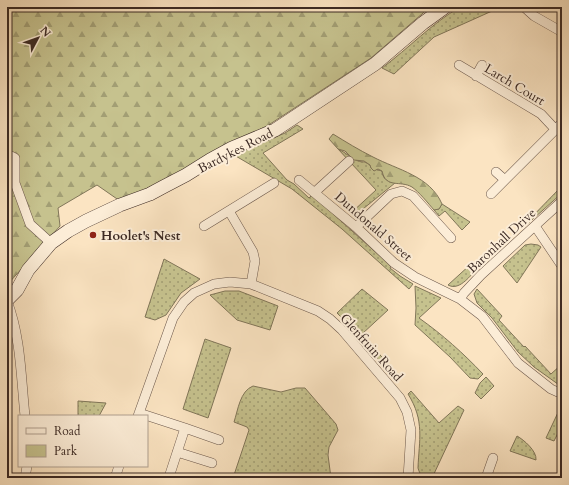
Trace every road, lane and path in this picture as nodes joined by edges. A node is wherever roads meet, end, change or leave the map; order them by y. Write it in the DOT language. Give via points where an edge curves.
graph roads {
  1 [pos="445,7"];
  2 [pos="524,7"];
  3 [pos="562,32"];
  4 [pos="459,65"];
  5 [pos="482,65"];
  6 [pos="476,76"];
  7 [pos="562,123"];
  8 [pos="555,129"];
  9 [pos="7,154"];
  10 [pos="349,161"];
  11 [pos="496,172"];
  12 [pos="299,180"];
  13 [pos="505,180"];
  14 [pos="274,182"];
  15 [pos="315,192"];
  16 [pos="491,194"];
  17 [pos="562,201"];
  18 [pos="229,211"];
  19 [pos="204,226"];
  20 [pos="535,226"];
  21 [pos="356,227"];
  22 [pos="451,238"];
  23 [pos="51,243"];
  24 [pos="562,266"];
  25 [pos="251,284"];
  26 [pos="460,299"];
  27 [pos="7,300"];
  28 [pos="562,394"];
  29 [pos="138,414"];
  30 [pos="25,415"];
  31 [pos="148,417"];
  32 [pos="185,428"];
  33 [pos="219,440"];
  34 [pos="177,452"];
  35 [pos="493,458"];
  36 [pos="212,463"];
  37 [pos="27,467"];
  38 [pos="119,467"];
  39 [pos="170,474"];
  40 [pos="25,478"];
  41 [pos="115,478"];
  42 [pos="408,478"];
  43 [pos="486,478"];
  1 -- 23 [label="main road, Bardykes Road" via="374,64 275,130 232,148 150,194 86,221"];
  2 -- 3 [label="street" via="534,16"];
  4 -- 6 [label="street, Larch Court"];
  5 -- 6 [label="street"];
  6 -- 8 [label="street, Larch Court" via="541,114"];
  7 -- 8 [label="street"];
  8 -- 13 [label="street"];
  9 -- 23 [label="street" via="15,158 15,183 30,224"];
  10 -- 15 [label="street, Dundonald Street"];
  11 -- 13 [label="street"];
  12 -- 15 [label="street, Dundonald Street"];
  13 -- 16 [label="street"];
  14 -- 18 [label="street"];
  15 -- 21 [label="street, Dundonald Street"];
  17 -- 20 [label="street, Baronhall Drive"];
  18 -- 19 [label="street"];
  18 -- 25 [label="street" via="253,252 255,261"];
  20 -- 24 [label="street"];
  20 -- 26 [label="street, Baronhall Drive" via="481,275"];
  21 -- 22 [label="street" via="391,194 402,191 413,196"];
  21 -- 26 [label="street, Dundonald Street" via="404,270"];
  23 -- 27 [label="main road, Bardykes Road"];
  25 -- 29 [label="street, Glenfruin Road" via="214,284 194,293 184,302 173,318"];
  25 -- 42 [label="street, Glenfruin Road" via="318,311 330,319 400,398 407,412 411,430"];
  26 -- 28 [label="street, Dundonald Street" via="482,316 518,363"];
  27 -- 30 [label="street" via="14,318"];
  31 -- 32 [label="street"];
  32 -- 33 [label="street"];
  32 -- 34 [label="street"];
  34 -- 36 [label="street"];
  34 -- 39 [label="street"];
  35 -- 43 [label="street"];
  37 -- 40 [label="street"];
  38 -- 41 [label="street"];
}
